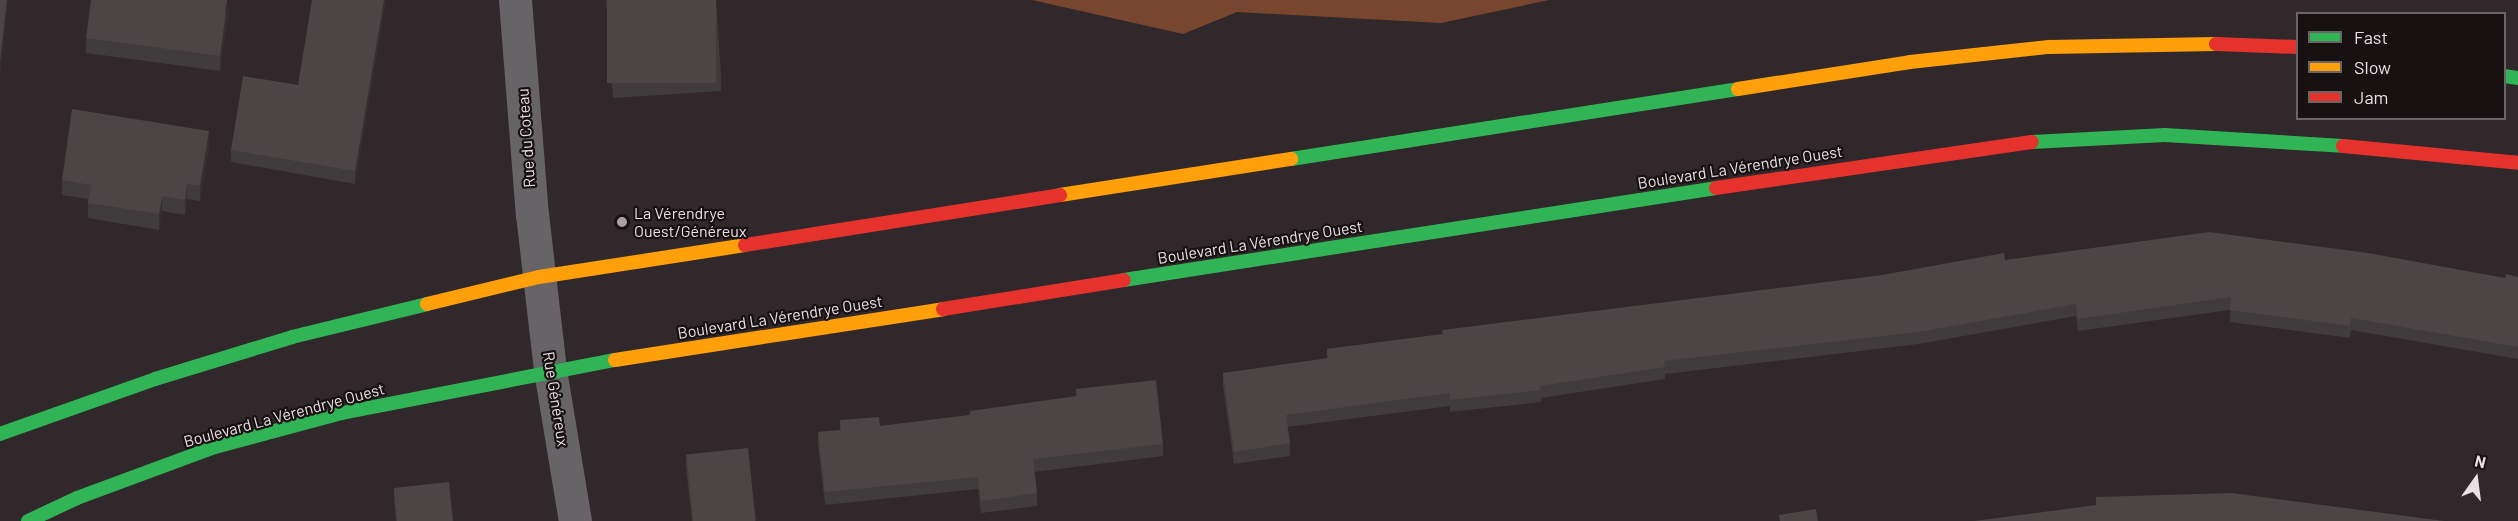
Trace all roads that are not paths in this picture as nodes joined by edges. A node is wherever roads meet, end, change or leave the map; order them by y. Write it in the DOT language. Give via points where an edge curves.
graph roads {
  1 [pos="515,0"];
  2 [pos="2296,47"];
  3 [pos="2518,163"];
  4 [pos="539,277"];
  5 [pos="550,370"];
  6 [pos="0,434"];
  7 [pos="28,521"];
  8 [pos="575,521"];
  1 -- 4 [label="street, Rue du Coteau"];
  2 -- 4 [label="main road" via="2172,43 2049,47 1910,63"];
  3 -- 5 [label="main road, Boulevard La Vérendrye Ouest" via="2306,142 2165,135 2019,143"];
  4 -- 5 [label="street, Rue Généreux"];
  4 -- 6 [label="main road" via="292,338 155,379"];
  5 -- 7 [label="main road, Boulevard La Vérendrye Ouest" via="342,413 215,447 76,498"];
  5 -- 8 [label="street, Rue Généreux"];
}
